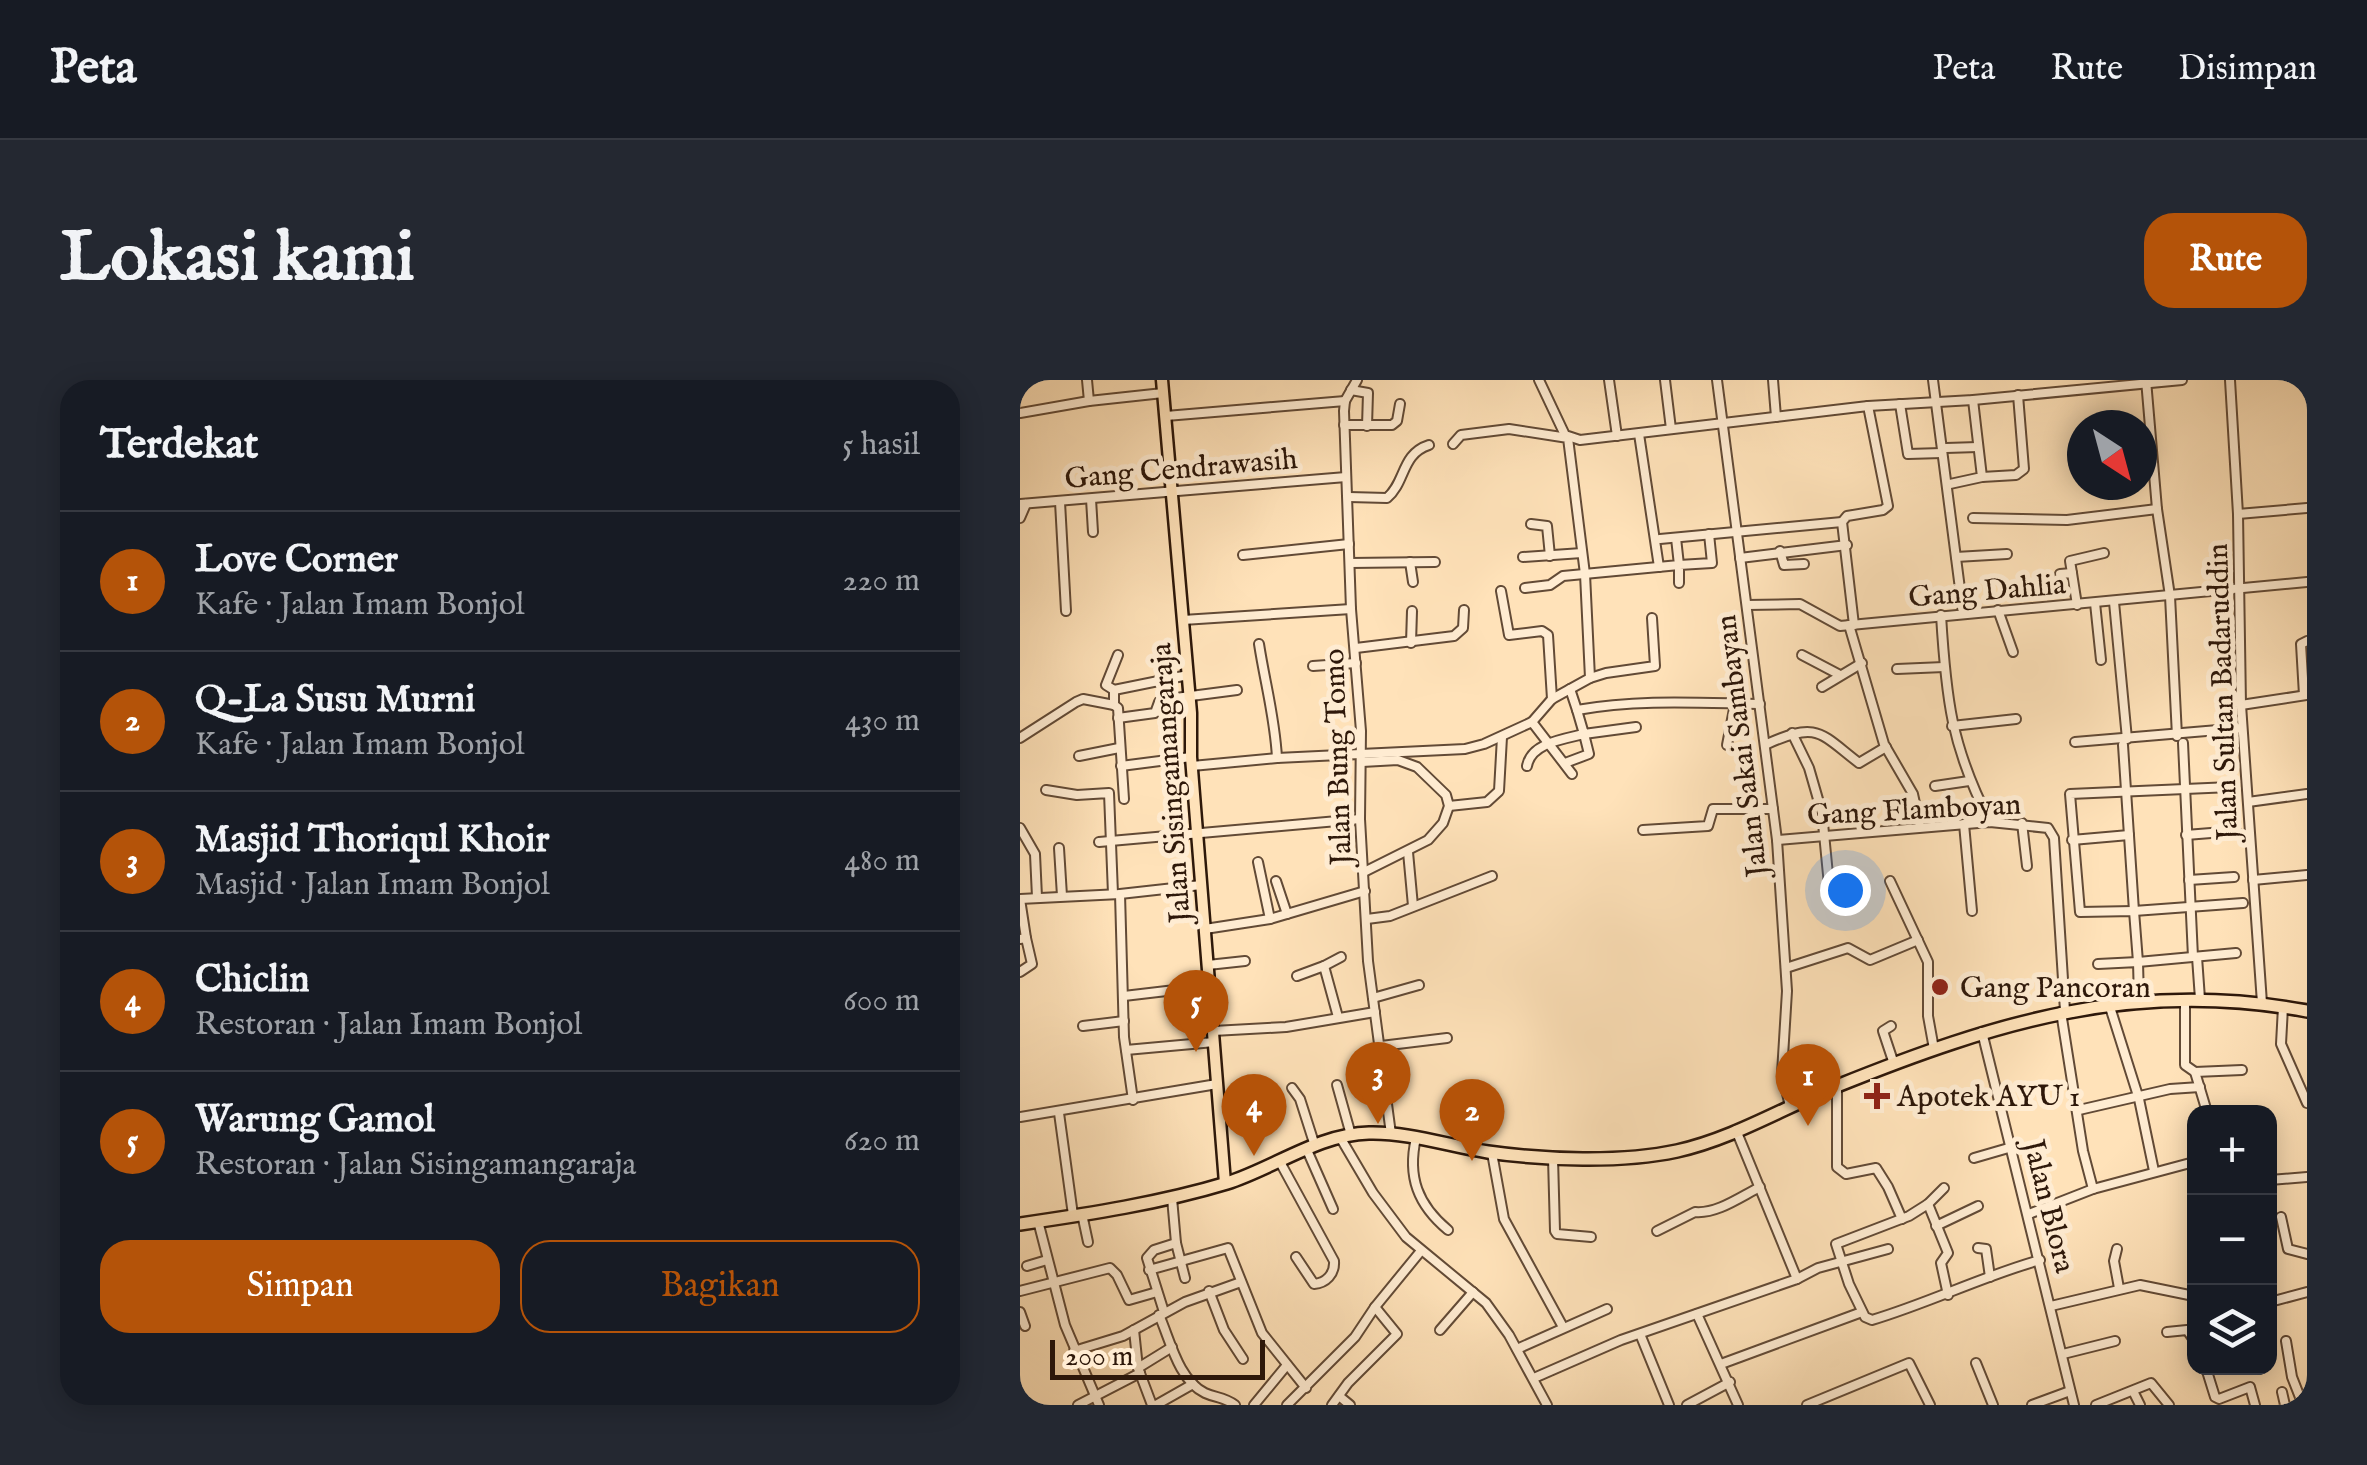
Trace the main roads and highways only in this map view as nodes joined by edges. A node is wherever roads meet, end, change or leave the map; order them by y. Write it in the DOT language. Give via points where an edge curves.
graph roads {
  1 [pos="1162,380"];
  2 [pos="2307,1011"];
  3 [pos="1226,1184"];
  4 [pos="1020,1224"];
  1 -- 3 [label="main road, Jalan Sisingamangaraja"];
  2 -- 3 [label="highway" via="2200,999 2063,1012 1934,1049 1670,1152 1554,1158 1391,1134 1346,1136"];
  3 -- 4 [label="highway"];
}
